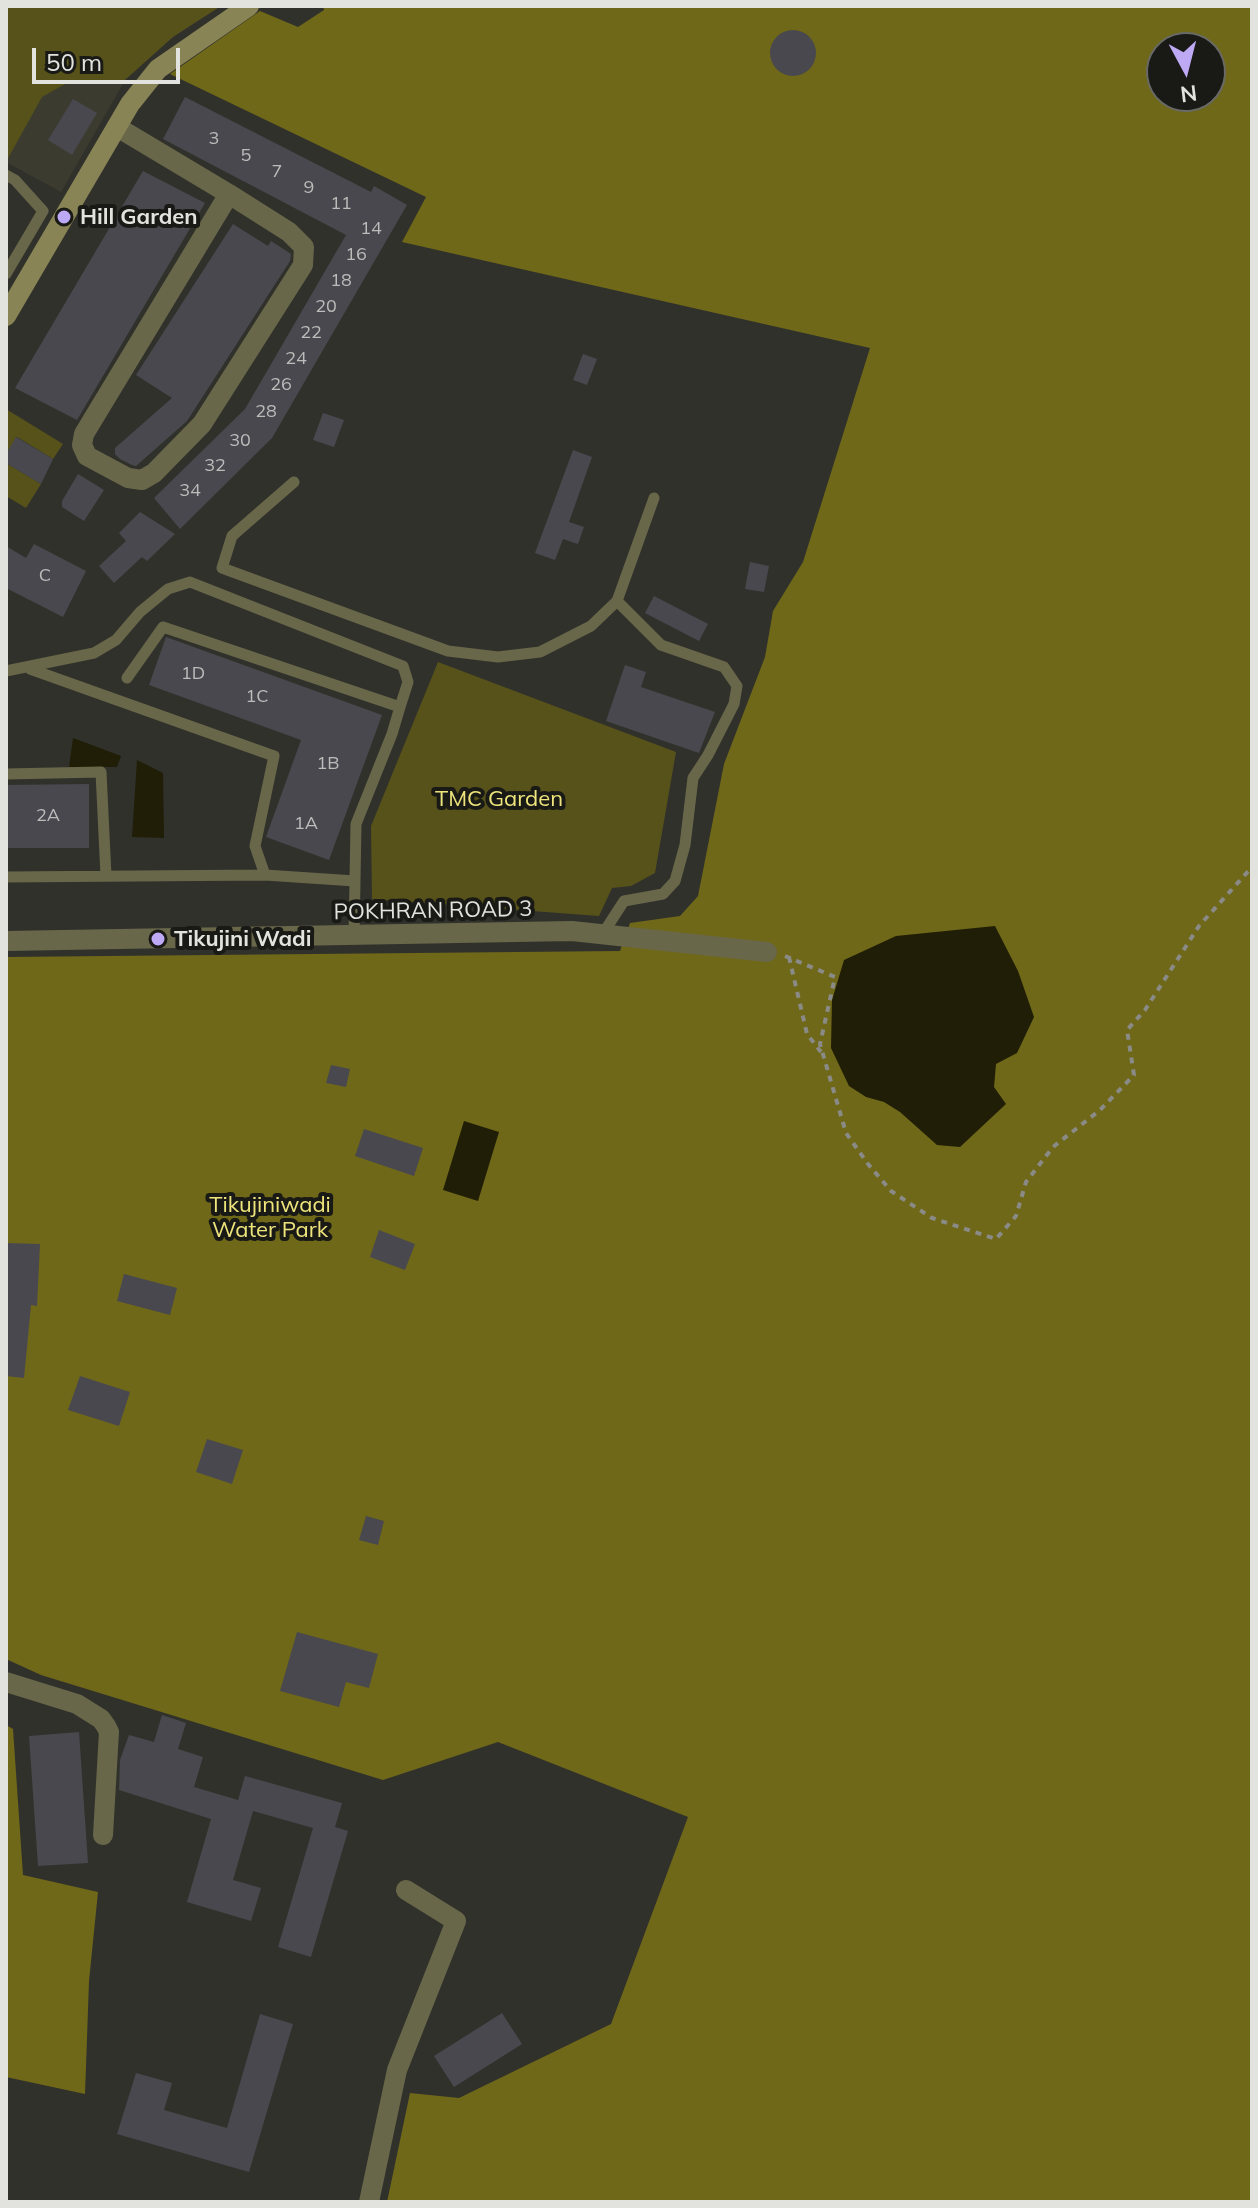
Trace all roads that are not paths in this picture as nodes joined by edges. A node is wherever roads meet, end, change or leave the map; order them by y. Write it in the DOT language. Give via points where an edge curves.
graph roads {
  1 [pos="249,6"];
  2 [pos="117,127"];
  3 [pos="6,175"];
  4 [pos="229,194"];
  5 [pos="6,274"];
  6 [pos="6,316"];
  7 [pos="294,482"];
  8 [pos="654,498"];
  9 [pos="617,601"];
  10 [pos="27,668"];
  11 [pos="6,671"];
  12 [pos="127,678"];
  13 [pos="400,707"];
  14 [pos="6,774"];
  15 [pos="265,875"];
  16 [pos="106,876"];
  17 [pos="6,877"];
  18 [pos="355,881"];
  19 [pos="602,935"];
  20 [pos="354,937"];
  21 [pos="6,941"];
  22 [pos="767,952"];
  23 [pos="6,1682"];
  24 [pos="103,1835"];
  25 [pos="406,1890"];
  26 [pos="369,2202"];
  1 -- 2 [label="street" via="158,69"];
  2 -- 4 [label="street"];
  2 -- 6 [label="street"];
  3 -- 5 [label="lane" via="43,211"];
  4 -- 4 [label="street" via="84,434 87,456 128,478 142,480 154,473 202,424 303,265 304,247 289,232"];
  7 -- 9 [label="lane" via="232,536 222,568 448,651 498,657 540,652 591,626"];
  8 -- 9 [label="lane"];
  9 -- 19 [label="lane" via="661,645 724,667 737,686 734,704 693,778 675,881 663,894 624,901"];
  10 -- 11 [label="lane"];
  10 -- 13 [label="lane" via="94,653 116,640 168,589 190,582 403,666 408,682"];
  10 -- 15 [label="lane" via="274,756 255,846"];
  12 -- 13 [label="lane" via="163,627"];
  13 -- 18 [label="lane" via="356,824"];
  14 -- 16 [label="lane" via="101,772"];
  15 -- 16 [label="lane"];
  15 -- 18 [label="lane"];
  16 -- 17 [label="lane"];
  18 -- 20 [label="lane"];
  19 -- 20 [label="street, POKHRAN ROAD 3" via="572,931"];
  19 -- 22 [label="street, POKHRAN ROAD 3"];
  20 -- 21 [label="street, POKHRAN ROAD 3"];
  23 -- 24 [label="street" via="77,1704 106,1726"];
  25 -- 26 [label="street" via="456,1921 397,2070"];
}
